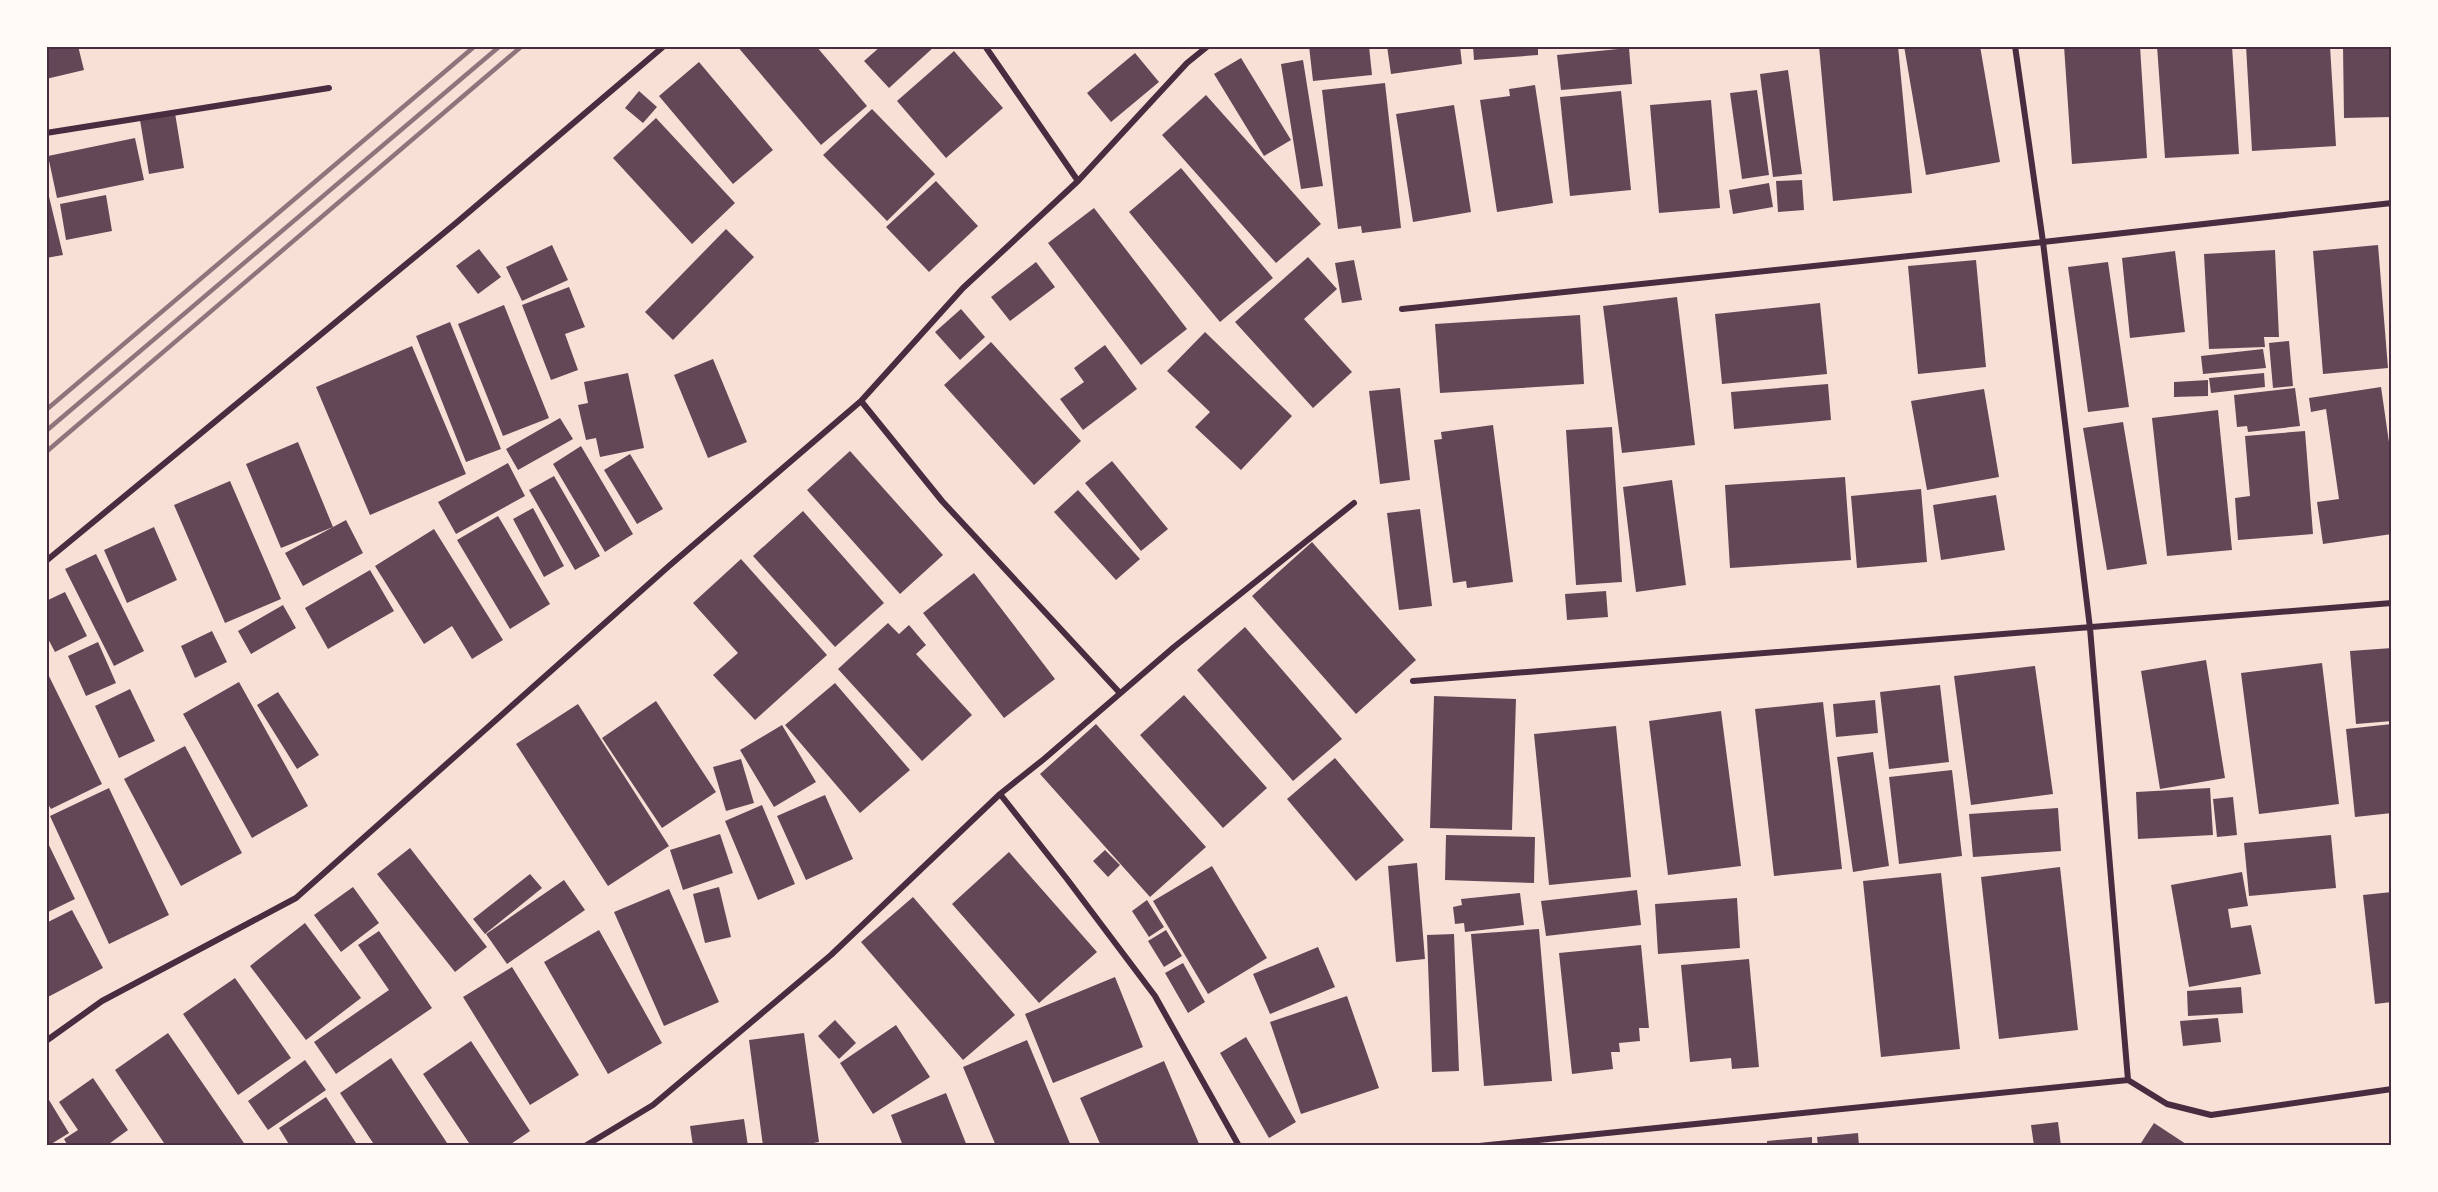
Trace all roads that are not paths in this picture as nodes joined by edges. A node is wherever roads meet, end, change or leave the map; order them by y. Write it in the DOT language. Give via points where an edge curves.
graph roads {
  1 [pos="664,46"];
  2 [pos="985,46"];
  3 [pos="1208,46"];
  4 [pos="2015,46"];
  5 [pos="329,88"];
  6 [pos="46,133"];
  7 [pos="1078,181"];
  8 [pos="2391,203"];
  9 [pos="2043,242"];
  10 [pos="1402,309"];
  11 [pos="861,401"];
  12 [pos="1354,503"];
  13 [pos="46,561"];
  14 [pos="2391,603"];
  15 [pos="2090,628"];
  16 [pos="1413,681"];
  17 [pos="1119,692"];
  18 [pos="1000,794"];
  19 [pos="46,1041"];
  20 [pos="2128,1080"];
  21 [pos="2391,1089"];
  22 [pos="585,1146"];
  23 [pos="1239,1146"];
  24 [pos="1479,1146"];
  1 -- 13 [label="street"];
  2 -- 7 [label="street"];
  3 -- 7 [label="street" via="1187,63"];
  4 -- 9 [label="street"];
  5 -- 6 [label="street"];
  7 -- 11 [label="street" via="963,288"];
  8 -- 9 [label="street"];
  9 -- 10 [label="street"];
  9 -- 15 [label="street"];
  11 -- 17 [label="street" via="942,501"];
  11 -- 19 [label="street" via="296,898 102,1001"];
  12 -- 17 [label="street"];
  14 -- 15 [label="street"];
  15 -- 16 [label="street"];
  15 -- 20 [label="street"];
  17 -- 18 [label="street"];
  18 -- 22 [label="street" via="813,970 653,1105"];
  18 -- 23 [label="street" via="1155,996"];
  20 -- 21 [label="street" via="2167,1104 2211,1115"];
  20 -- 24 [label="street"];
}
